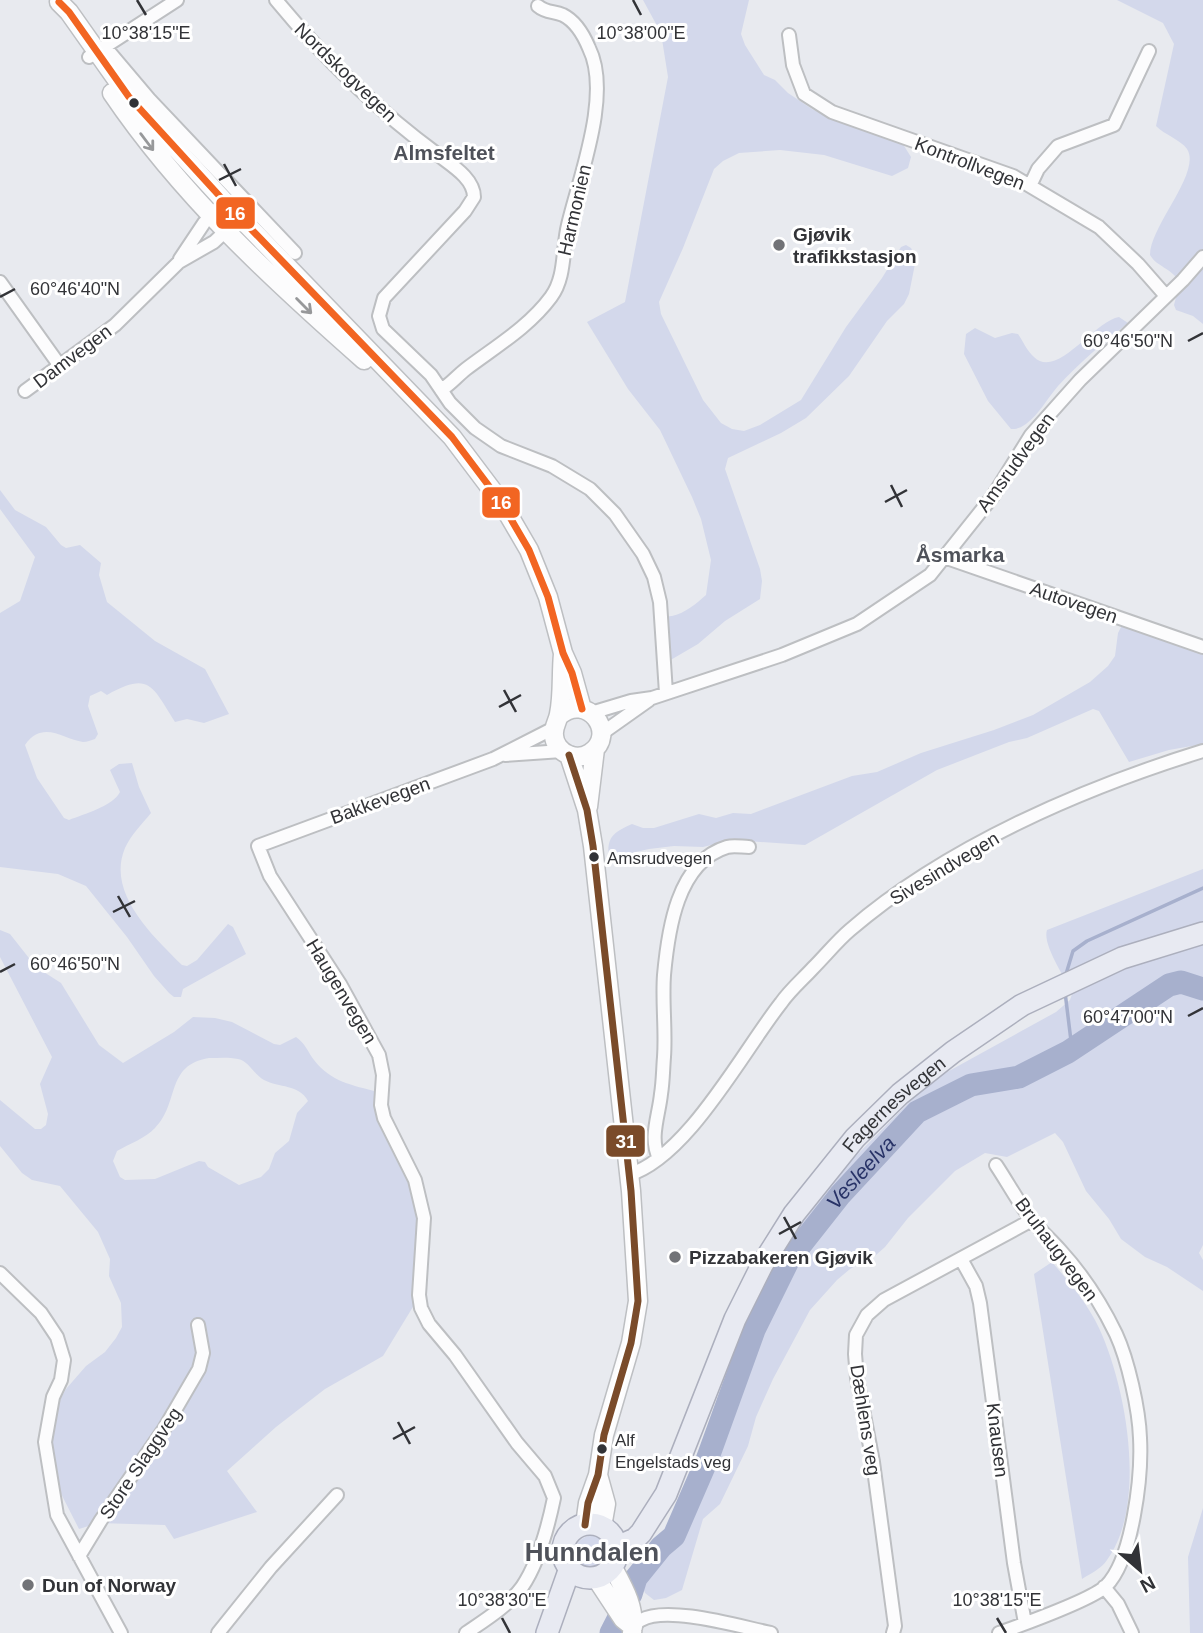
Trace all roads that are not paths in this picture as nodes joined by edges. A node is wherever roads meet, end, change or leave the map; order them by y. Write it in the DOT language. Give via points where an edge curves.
graph roads {
  1 [pos="177,0"];
  2 [pos="276,0"];
  3 [pos="58,1"];
  4 [pos="538,6"];
  5 [pos="789,35"];
  6 [pos="1149,51"];
  7 [pos="96,52"];
  8 [pos="1030,186"];
  9 [pos="225,202"];
  10 [pos="211,216"];
  11 [pos="234,224"];
  12 [pos="295,253"];
  13 [pos="1203,257"];
  14 [pos="179,262"];
  15 [pos="0,282"];
  16 [pos="1166,296"];
  17 [pos="60,366"];
  18 [pos="442,390"];
  19 [pos="25,391"];
  20 [pos="944,556"];
  21 [pos="1203,647"];
  22 [pos="563,653"];
  23 [pos="666,693"];
  24 [pos="652,698"];
  25 [pos="587,711"];
  26 [pos="557,722"];
  27 [pos="598,741"];
  28 [pos="1203,751"];
  29 [pos="566,753"];
  30 [pos="501,755"];
  31 [pos="587,810"];
  32 [pos="258,846"];
  33 [pos="749,847"];
  34 [pos="1203,933"];
  35 [pos="659,1158"];
  36 [pos="996,1166"];
  37 [pos="628,1175"];
  38 [pos="1032,1220"];
  39 [pos="961,1259"];
  40 [pos="0,1273"];
  41 [pos="198,1325"];
  42 [pos="337,1494"];
  43 [pos="602,1551"];
  44 [pos="79,1556"];
  45 [pos="569,1568"];
  46 [pos="1104,1587"];
  47 [pos="551,1623"];
  48 [pos="1025,1623"];
  49 [pos="633,1630"];
  50 [pos="121,1633"];
  51 [pos="218,1633"];
  52 [pos="466,1633"];
  53 [pos="771,1633"];
  54 [pos="893,1633"];
  55 [pos="999,1633"];
  56 [pos="1132,1633"];
  1 -- 7 [label="street"];
  2 -- 18 [label="street, Nordskogvegen" via="358,87 473,186 473,200 384,298 379,316 389,337"];
  3 -- 7 [label="main road" via="63,16"];
  4 -- 18 [label="street, Harmonien" via="561,14 576,27 590,50 596,78 591,134 567,227 560,277 553,295 523,325"];
  5 -- 8 [label="street, Kontrollvegen" via="793,65 804,94 832,112"];
  6 -- 8 [label="street" via="1114,125 1058,146"];
  7 -- 9 [label="main road" via="129,97"];
  7 -- 10 [label="main road, one-way" via="115,97 163,163"];
  7 -- 12 [label="street" via="149,99"];
  8 -- 16 [label="street, Kontrollvegen" via="1099,227"];
  9 -- 10 [label="street, Damvegen"];
  9 -- 11 [label="main road"];
  10 -- 11 [label="main road"];
  10 -- 14 [label="street, Damvegen"];
  11 -- 14 [label="street, Damvegen"];
  11 -- 22 [label="main road" via="444,428 501,502 529,550"];
  13 -- 16 [label="street, Amsrudvegen"];
  14 -- 17 [label="street, Damvegen" via="115,325"];
  15 -- 17 [label="street"];
  16 -- 20 [label="street, Amsrudvegen" via="1031,435 993,496"];
  17 -- 19 [label="street, Damvegen"];
  18 -- 23 [label="street" via="487,438 577,480 615,514 654,577"];
  20 -- 21 [label="street, Autovegen"];
  20 -- 23 [label="street, Amsrudvegen" via="930,575 857,624 782,655"];
  22 -- 25 [label="main road"];
  22 -- 26 [label="main road"];
  23 -- 24 [label="street, Amsrudvegen"];
  24 -- 25 [label="street, Amsrudvegen"];
  24 -- 27 [label="street, Amsrudvegen"];
  25 -- 26 [label="main road" via="569,710"];
  25 -- 27 [label="main road" via="599,722"];
  26 -- 29 [label="main road" via="555,741"];
  26 -- 30 [label="street, Bakkevegen"];
  27 -- 29 [label="main road" via="583,756"];
  27 -- 31 [label="main road"];
  28 -- 35 [label="street, Sivesindvegen" via="1074,796 999,833 915,881 849,930 781,1002 723,1087"];
  29 -- 30 [label="street, Bakkevegen"];
  29 -- 31 [label="main road"];
  30 -- 32 [label="street, Bakkevegen"];
  31 -- 37 [label="main road"];
  32 -- 52 [label="street, Haugenvegen" via="270,876 340,984 379,1055 384,1118 415,1180 424,1218 421,1308 545,1476 554,1498 534,1565 521,1588"];
  33 -- 35 [label="street" via="727,847 711,856 681,891 664,977 664,1049 654,1145"];
  34 -- 43 [label="main road, Fagernesvegen" via="1122,958 1022,1005 953,1052 855,1138 794,1214 762,1265 735,1319 666,1494 647,1527 635,1539"];
  35 -- 37 [label="street, Sivesindvegen"];
  36 -- 38 [label="street, Bruhaugvegen"];
  37 -- 43 [label="main road" via="638,1301 588,1503"];
  38 -- 39 [label="street, Dæhlens veg"];
  38 -- 46 [label="street, Bruhaugvegen" via="1096,1299 1117,1336 1133,1390 1140,1437 1139,1483 1128,1540 1115,1574"];
  39 -- 48 [label="street, Knausen" via="980,1303"];
  39 -- 54 [label="street, Dæhlens veg" via="884,1300 867,1315 856,1335 857,1378 873,1462"];
  40 -- 44 [label="street" via="41,1313 57,1337 64,1360 45,1442 57,1515"];
  41 -- 44 [label="street, Store Slaggveg" via="203,1353 199,1369"];
  42 -- 51 [label="street"];
  43 -- 45 [label="main road" via="573,1572"];
  43 -- 45 [label="main road" via="573,1531 565,1542"];
  43 -- 47 [label="main road" via="580,1591"];
  43 -- 49 [label="main road" via="623,1619"];
  44 -- 50 [label="street"];
  45 -- 47 [label="main road"];
  46 -- 48 [label="street"];
  46 -- 56 [label="street"];
  48 -- 55 [label="street"];
  49 -- 53 [label="street" via="641,1619 693,1616"];
}
